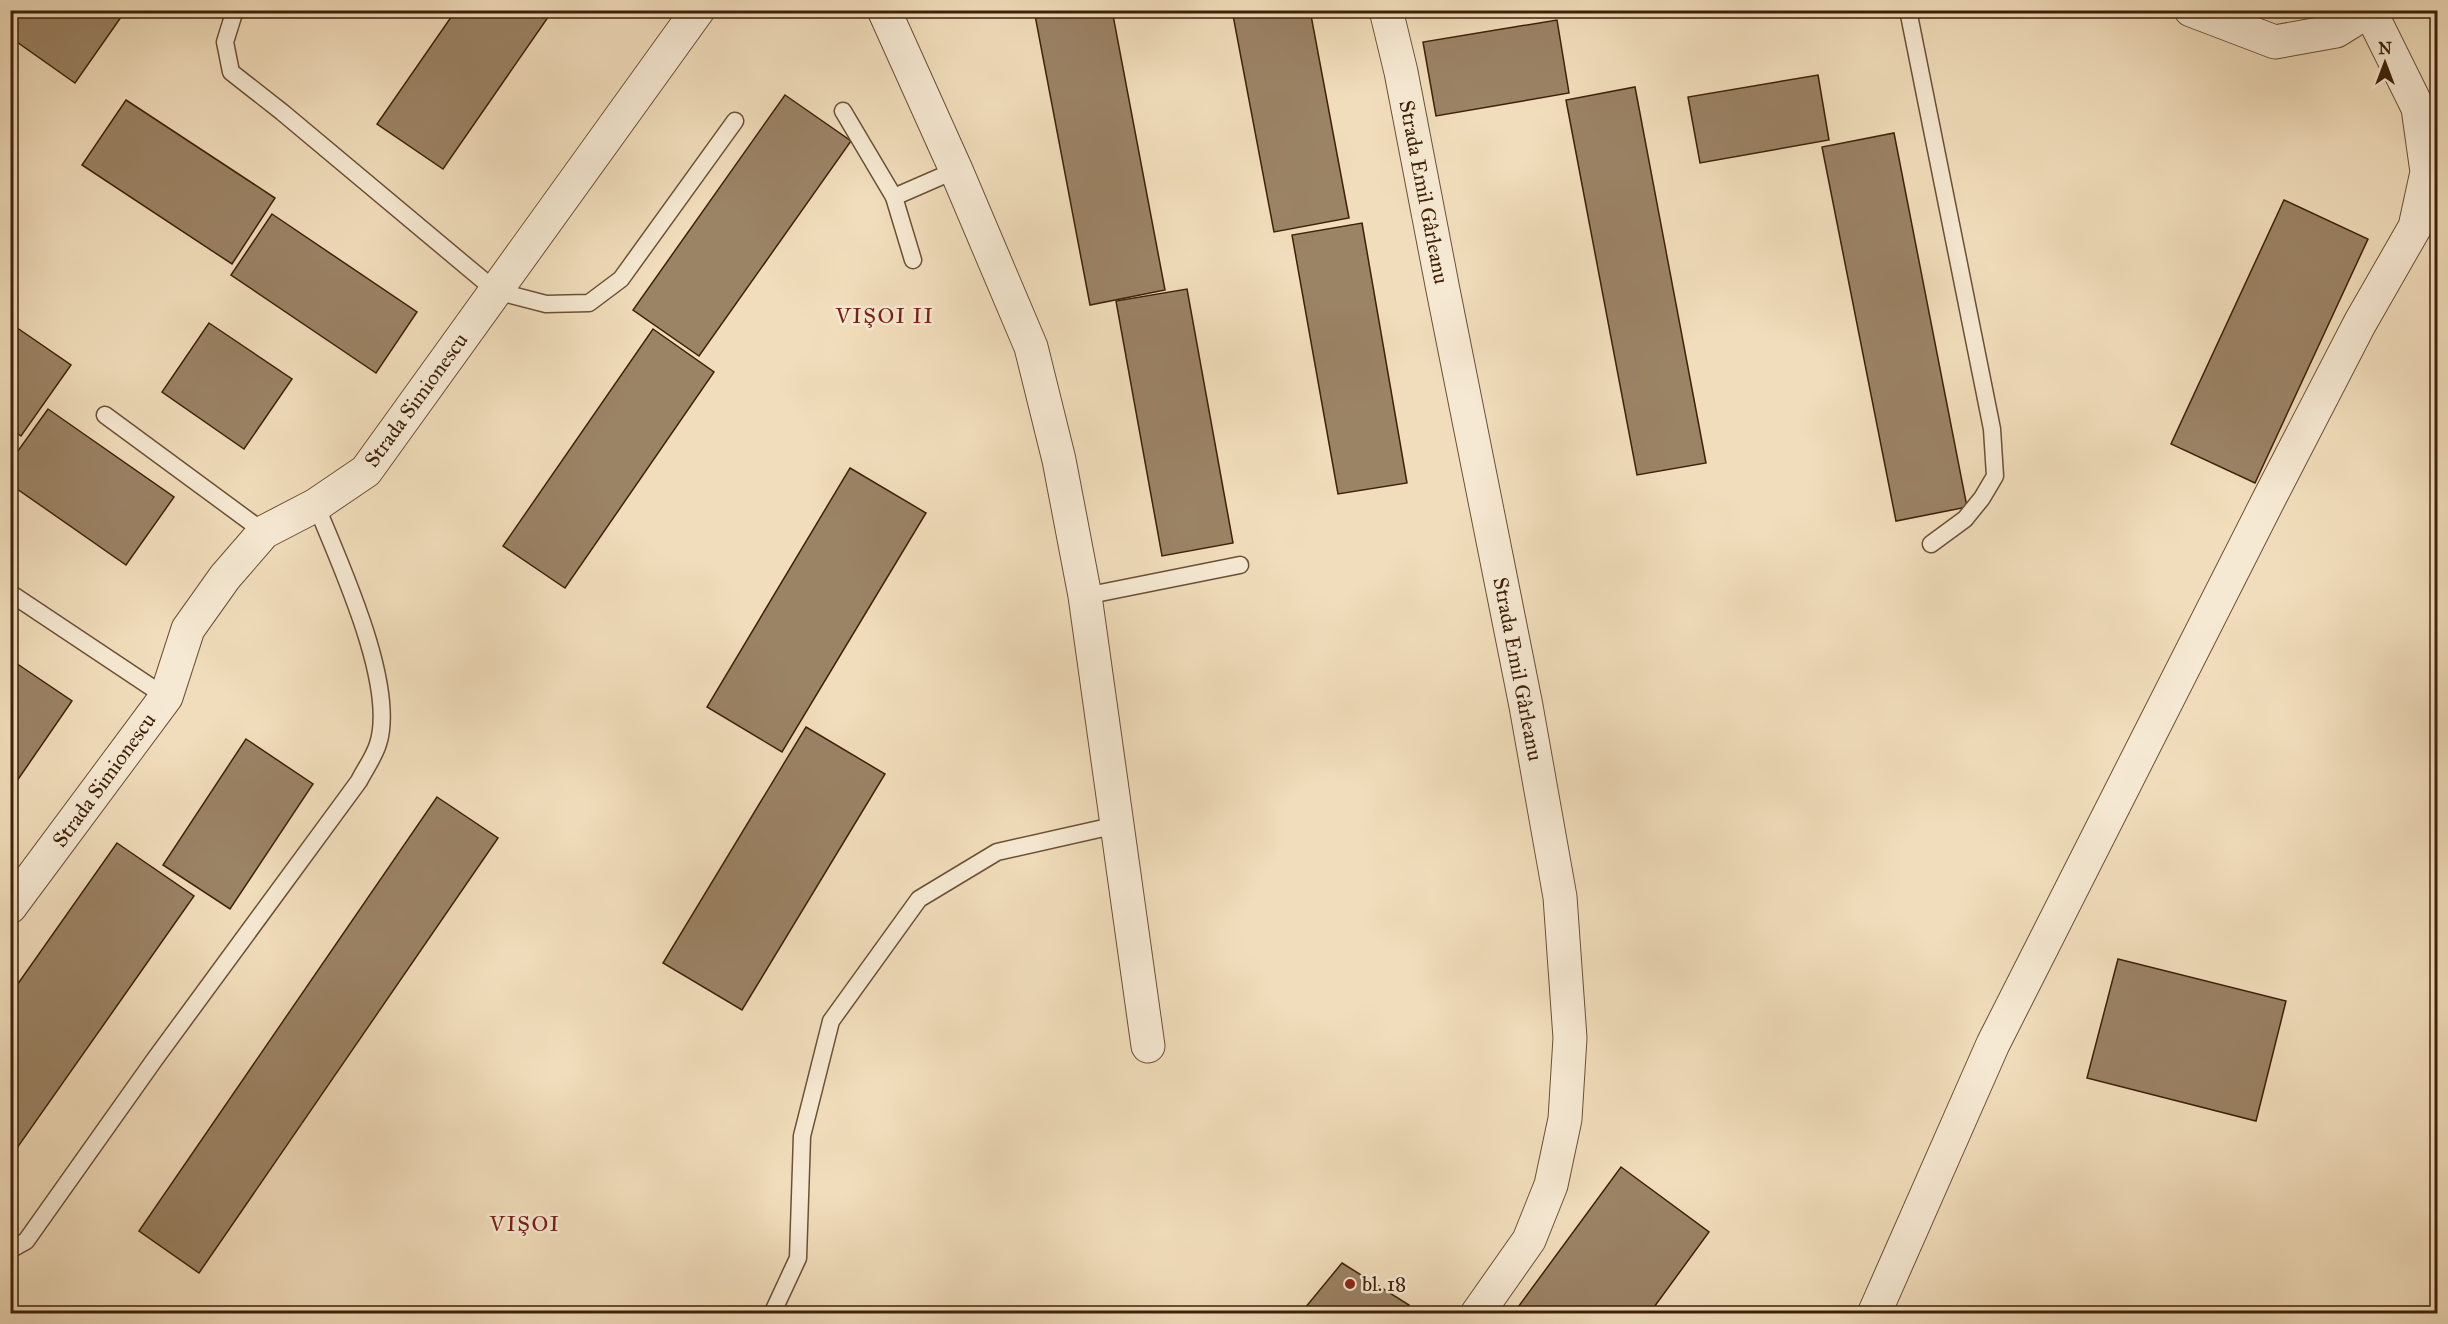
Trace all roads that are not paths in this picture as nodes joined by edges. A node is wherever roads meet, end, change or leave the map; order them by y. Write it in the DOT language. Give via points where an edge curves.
graph roads {
  1 [pos="235,10"];
  2 [pos="698,10"];
  3 [pos="884,10"];
  4 [pos="1386,10"];
  5 [pos="1908,10"];
  6 [pos="2191,10"];
  7 [pos="2370,11"];
  8 [pos="843,111"];
  9 [pos="735,121"];
  10 [pos="956,170"];
  11 [pos="894,197"];
  12 [pos="913,260"];
  13 [pos="496,291"];
  14 [pos="105,415"];
  15 [pos="316,505"];
  16 [pos="264,532"];
  17 [pos="1932,543"];
  18 [pos="1240,565"];
  19 [pos="10,593"];
  20 [pos="1085,596"];
  21 [pos="166,697"];
  22 [pos="1117,825"];
  23 [pos="10,907"];
  24 [pos="1148,1046"];
  25 [pos="10,1250"];
  26 [pos="772,1314"];
  27 [pos="1477,1314"];
  28 [pos="1874,1314"];
  1 -- 13 [label="lane" via="225,42 231,72"];
  2 -- 13 [label="street, Strada Simionescu"];
  3 -- 10 [label="street"];
  4 -- 27 [label="street, Strada Emil Gârleanu" via="1526,706 1560,897 1570,1038 1565,1119 1551,1185 1529,1240"];
  5 -- 17 [label="lane" via="1992,429 1995,476 1965,519"];
  6 -- 7 [label="street" via="2275,42 2336,31"];
  7 -- 28 [label="street" via="2418,108 2427,172 2415,226 2276,485 1993,1044"];
  8 -- 11 [label="lane"];
  9 -- 13 [label="lane" via="621,279 589,303 546,304"];
  10 -- 11 [label="lane"];
  10 -- 20 [label="street" via="1031,347 1059,460"];
  11 -- 12 [label="lane"];
  13 -- 15 [label="street, Strada Simionescu" via="366,471"];
  14 -- 16 [label="lane"];
  15 -- 16 [label="street, Strada Simionescu"];
  15 -- 25 [label="lane" via="355,601 376,667 382,719 378,744 359,781 26,1241"];
  16 -- 21 [label="street, Strada Simionescu" via="225,576 188,629"];
  18 -- 20 [label="lane"];
  19 -- 21 [label="lane"];
  20 -- 22 [label="street"];
  21 -- 23 [label="street, Strada Simionescu"];
  22 -- 24 [label="street"];
  22 -- 26 [label="lane" via="997,852 919,899 831,1021 802,1136 798,1258"];
}
